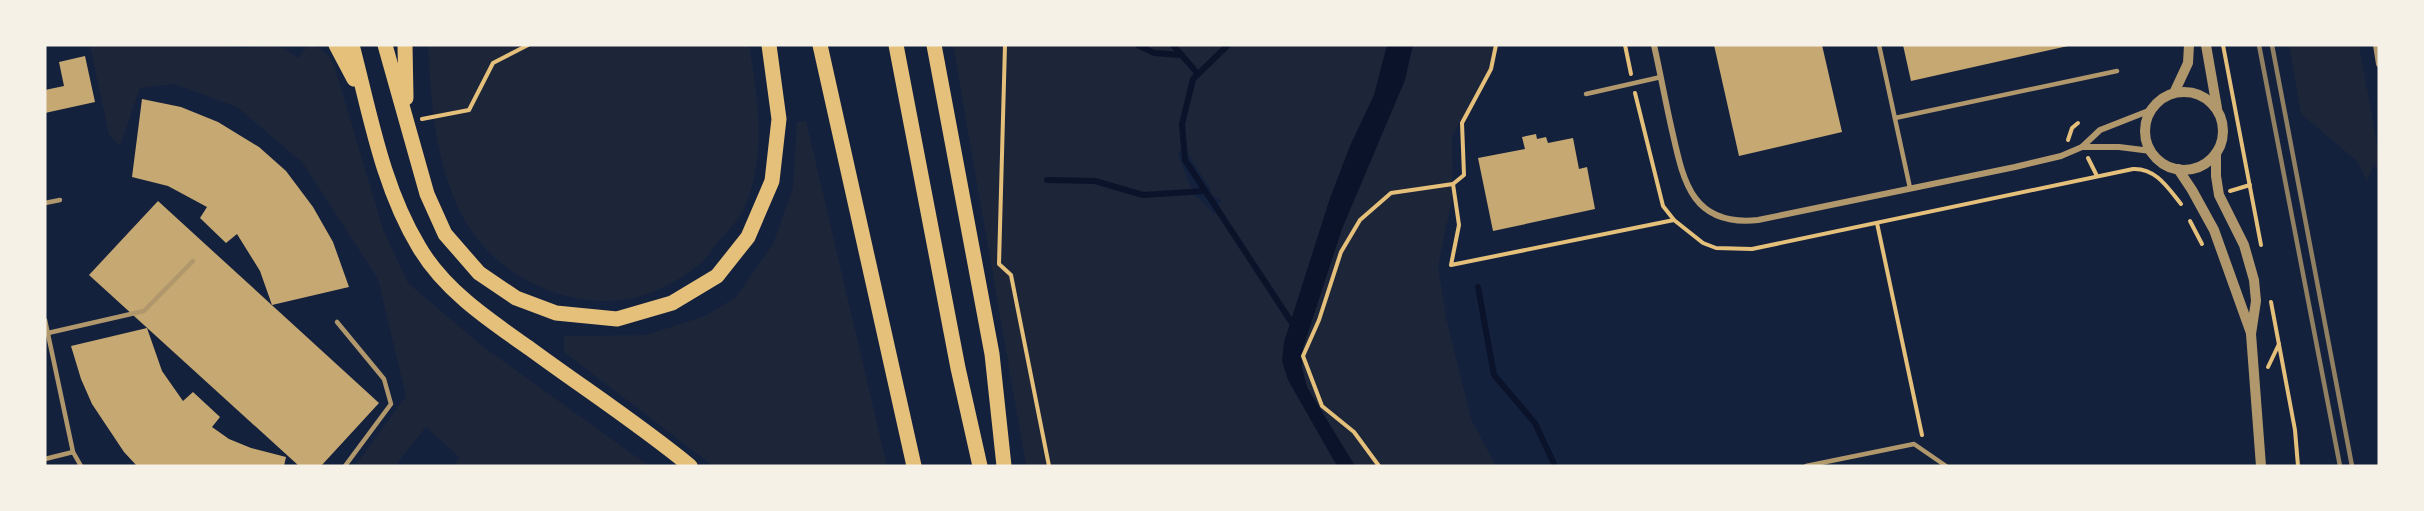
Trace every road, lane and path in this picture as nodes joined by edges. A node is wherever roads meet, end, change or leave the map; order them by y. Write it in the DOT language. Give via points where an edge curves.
graph roads {
  1 [pos="336,45"];
  2 [pos="352,45"];
  3 [pos="385,45"];
  4 [pos="405,45"];
  5 [pos="528,45"];
  6 [pos="769,45"];
  7 [pos="820,45"];
  8 [pos="896,45"];
  9 [pos="933,45"];
  10 [pos="1003,45"];
  11 [pos="1496,45"];
  12 [pos="1625,45"];
  13 [pos="1654,45"];
  14 [pos="1879,45"];
  15 [pos="2189,45"];
  16 [pos="2206,45"];
  17 [pos="2376,45"];
  18 [pos="2379,64"];
  19 [pos="1630,68"];
  20 [pos="2117,71"];
  21 [pos="1660,77"];
  22 [pos="2174,93"];
  23 [pos="1586,94"];
  24 [pos="1636,97"];
  25 [pos="2217,109"];
  26 [pos="2151,110"];
  27 [pos="372,118"];
  28 [pos="1895,118"];
  29 [pos="407,122"];
  30 [pos="2082,147"];
  31 [pos="2151,151"];
  32 [pos="2216,153"];
  33 [pos="2118,162"];
  34 [pos="2178,169"];
  35 [pos="2118,171"];
  36 [pos="2097,176"];
  37 [pos="1453,184"];
  38 [pos="2250,185"];
  39 [pos="1910,188"];
  40 [pos="2227,192"];
  41 [pos="60,200"];
  42 [pos="45,203"];
  43 [pos="2186,210"];
  44 [pos="1674,220"];
  45 [pos="2190,220"];
  46 [pos="1878,223"];
  47 [pos="2203,247"];
  48 [pos="193,261"];
  49 [pos="45,320"];
  50 [pos="337,322"];
  51 [pos="48,333"];
  52 [pos="2251,334"];
  53 [pos="1922,436"];
  54 [pos="73,452"];
  55 [pos="45,459"];
  56 [pos="81,466"];
  57 [pos="345,466"];
  58 [pos="690,466"];
  59 [pos="914,466"];
  60 [pos="980,466"];
  61 [pos="1004,466"];
  62 [pos="1049,466"];
  63 [pos="1379,466"];
  64 [pos="1806,466"];
  65 [pos="1946,466"];
  66 [pos="2261,466"];
  1 -- 27 [label="highway"];
  2 -- 27 [label="highway"];
  3 -- 29 [label="highway"];
  4 -- 29 [label="highway"];
  5 -- 29 [label="path" via="493,63 469,110"];
  6 -- 29 [label="highway" via="779,119 776,150 772,181 748,237 717,276 672,303 617,319 556,313 516,298 478,273 445,234 427,194"];
  7 -- 59 [label="highway"];
  8 -- 60 [label="highway"];
  9 -- 61 [label="highway" via="992,354"];
  10 -- 62 [label="path" via="999,264 1011,275"];
  11 -- 37 [label="path" via="1491,69 1462,123 1464,175"];
  12 -- 19 [label="path"];
  13 -- 21 [label="street"];
  14 -- 28 [label="lane"];
  15 -- 22 [label="street" via="2188,63"];
  16 -- 25 [label="street"];
  17 -- 18 [label="street"];
  20 -- 28 [label="lane"];
  21 -- 23 [label="lane"];
  21 -- 39 [label="street" via="1686,185 1715,216 1736,221 1758,219"];
  22 -- 25 [label="street" via="2193,93"];
  22 -- 26 [label="street"];
  24 -- 44 [label="path" via="1663,206"];
  25 -- 32 [label="street" via="2223,126"];
  26 -- 30 [label="street" via="2100,130"];
  26 -- 31 [label="street" via="2145,130"];
  27 -- 58 [label="highway" via="397,204 420,249 453,289"];
  28 -- 39 [label="lane"];
  30 -- 31 [label="street"];
  30 -- 36 [label="path"];
  30 -- 39 [label="street" via="2015,167"];
  31 -- 34 [label="street" via="2162,163"];
  32 -- 34 [label="street" via="2199,167"];
  32 -- 52 [label="street" via="2220,195 2244,244 2254,280 2256,301"];
  33 -- 35 [label="path"];
  34 -- 52 [label="street" via="2214,230"];
  35 -- 36 [label="path"];
  35 -- 43 [label="path" via="2141,168 2156,176"];
  36 -- 46 [label="path"];
  37 -- 44 [label="path" via="1459,225 1451,265"];
  37 -- 63 [label="path" via="1391,193 1359,220 1341,252 1303,356 1322,406 1354,432"];
  38 -- 40 [label="path"];
  41 -- 42 [label="lane"];
  44 -- 46 [label="path" via="1703,243 1735,250"];
  45 -- 47 [label="path"];
  46 -- 53 [label="path"];
  48 -- 51 [label="lane" via="144,311"];
  49 -- 51 [label="lane"];
  50 -- 57 [label="lane" via="384,379 391,404"];
  51 -- 54 [label="lane"];
  52 -- 66 [label="street"];
  54 -- 55 [label="lane"];
  54 -- 56 [label="lane"];
  64 -- 65 [label="lane" via="1914,444"];
}
